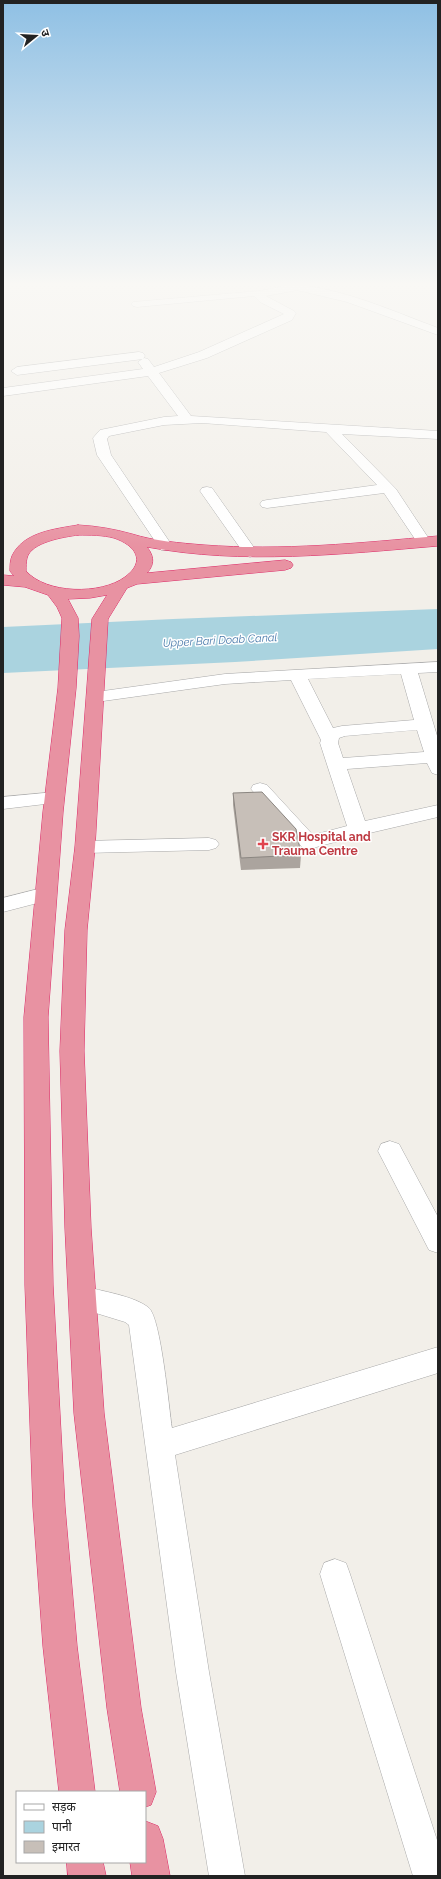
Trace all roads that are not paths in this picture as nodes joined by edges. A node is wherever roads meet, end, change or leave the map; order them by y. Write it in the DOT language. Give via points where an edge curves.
graph roads {
  1 [pos="15,372"];
  2 [pos="151,372"];
  3 [pos="28,389"];
  4 [pos="3,392"];
  5 [pos="187,419"];
  6 [pos="330,429"];
  7 [pos="436,437"];
  8 [pos="387,488"];
  9 [pos="207,491"];
  10 [pos="267,504"];
  11 [pos="126,538"];
  12 [pos="431,541"];
  13 [pos="32,543"];
  14 [pos="10,547"];
  15 [pos="166,547"];
  16 [pos="250,552"];
  17 [pos="438,554"];
  18 [pos="3,580"];
  19 [pos="29,583"];
  20 [pos="127,583"];
  21 [pos="54,592"];
  22 [pos="438,667"];
  23 [pos="408,669"];
  24 [pos="297,675"];
  25 [pos="96,693"];
  26 [pos="424,724"];
  27 [pos="329,739"];
  28 [pos="436,763"];
  29 [pos="336,764"];
  30 [pos="260,789"];
  31 [pos="55,798"];
  32 [pos="3,803"];
  33 [pos="437,813"];
  34 [pos="358,829"];
  35 [pos="209,844"];
  36 [pos="84,847"];
  37 [pos="46,894"];
  38 [pos="3,905"];
  39 [pos="390,1152"];
  40 [pos="438,1242"];
  41 [pos="82,1298"];
  42 [pos="438,1360"];
  43 [pos="159,1446"];
  44 [pos="335,1574"];
  45 [pos="77,1791"];
  46 [pos="138,1791"];
  47 [pos="146,1845"];
  48 [pos="85,1863"];
  49 [pos="87,1876"];
  50 [pos="151,1876"];
  51 [pos="227,1876"];
  52 [pos="431,1876"];
  1 -- 3 [label="street"];
  2 -- 3 [label="street"];
  2 -- 5 [label="street"];
  3 -- 4 [label="street"];
  5 -- 6 [label="street" via="219,419"];
  5 -- 15 [label="street" via="110,431 100,438 104,455"];
  6 -- 7 [label="street"];
  6 -- 8 [label="street"];
  8 -- 10 [label="street"];
  8 -- 12 [label="street"];
  9 -- 16 [label="street"];
  11 -- 13 [label="highway" via="112,533 78,530 45,537"];
  11 -- 15 [label="highway"];
  11 -- 20 [label="highway" via="135,543 145,557 141,572"];
  12 -- 16 [label="highway" via="363,548"];
  13 -- 14 [label="highway"];
  13 -- 19 [label="highway" via="24,549 17,563 22,577"];
  15 -- 16 [label="highway"];
  17 -- 20 [label="highway" via="207,571"];
  18 -- 19 [label="highway"];
  19 -- 21 [label="highway"];
  20 -- 21 [label="highway" via="105,592"];
  20 -- 25 [label="highway" via="100,619"];
  21 -- 31 [label="highway" via="65,606 70,618 67,688"];
  22 -- 23 [label="street"];
  23 -- 24 [label="street"];
  23 -- 26 [label="street"];
  24 -- 25 [label="street" via="205,681"];
  24 -- 27 [label="street"];
  25 -- 36 [label="highway"];
  26 -- 27 [label="street" via="342,731 331,735"];
  26 -- 28 [label="street"];
  27 -- 29 [label="street"];
  28 -- 29 [label="street"];
  29 -- 34 [label="street"];
  30 -- 34 [label="street" via="309,843"];
  31 -- 32 [label="street"];
  31 -- 37 [label="highway"];
  33 -- 34 [label="street"];
  35 -- 36 [label="street"];
  36 -- 41 [label="highway" via="72,1010"];
  37 -- 38 [label="street"];
  37 -- 45 [label="highway" via="36,1017 42,1371 60,1646"];
  39 -- 40 [label="street"];
  41 -- 43 [label="street" via="133,1312 141,1318"];
  41 -- 46 [label="highway" via="89,1413 124,1708"];
  42 -- 43 [label="street"];
  43 -- 51 [label="street" via="206,1763"];
  44 -- 52 [label="street"];
  47 -- 50 [label="highway"];
  48 -- 49 [label="highway"];
}
